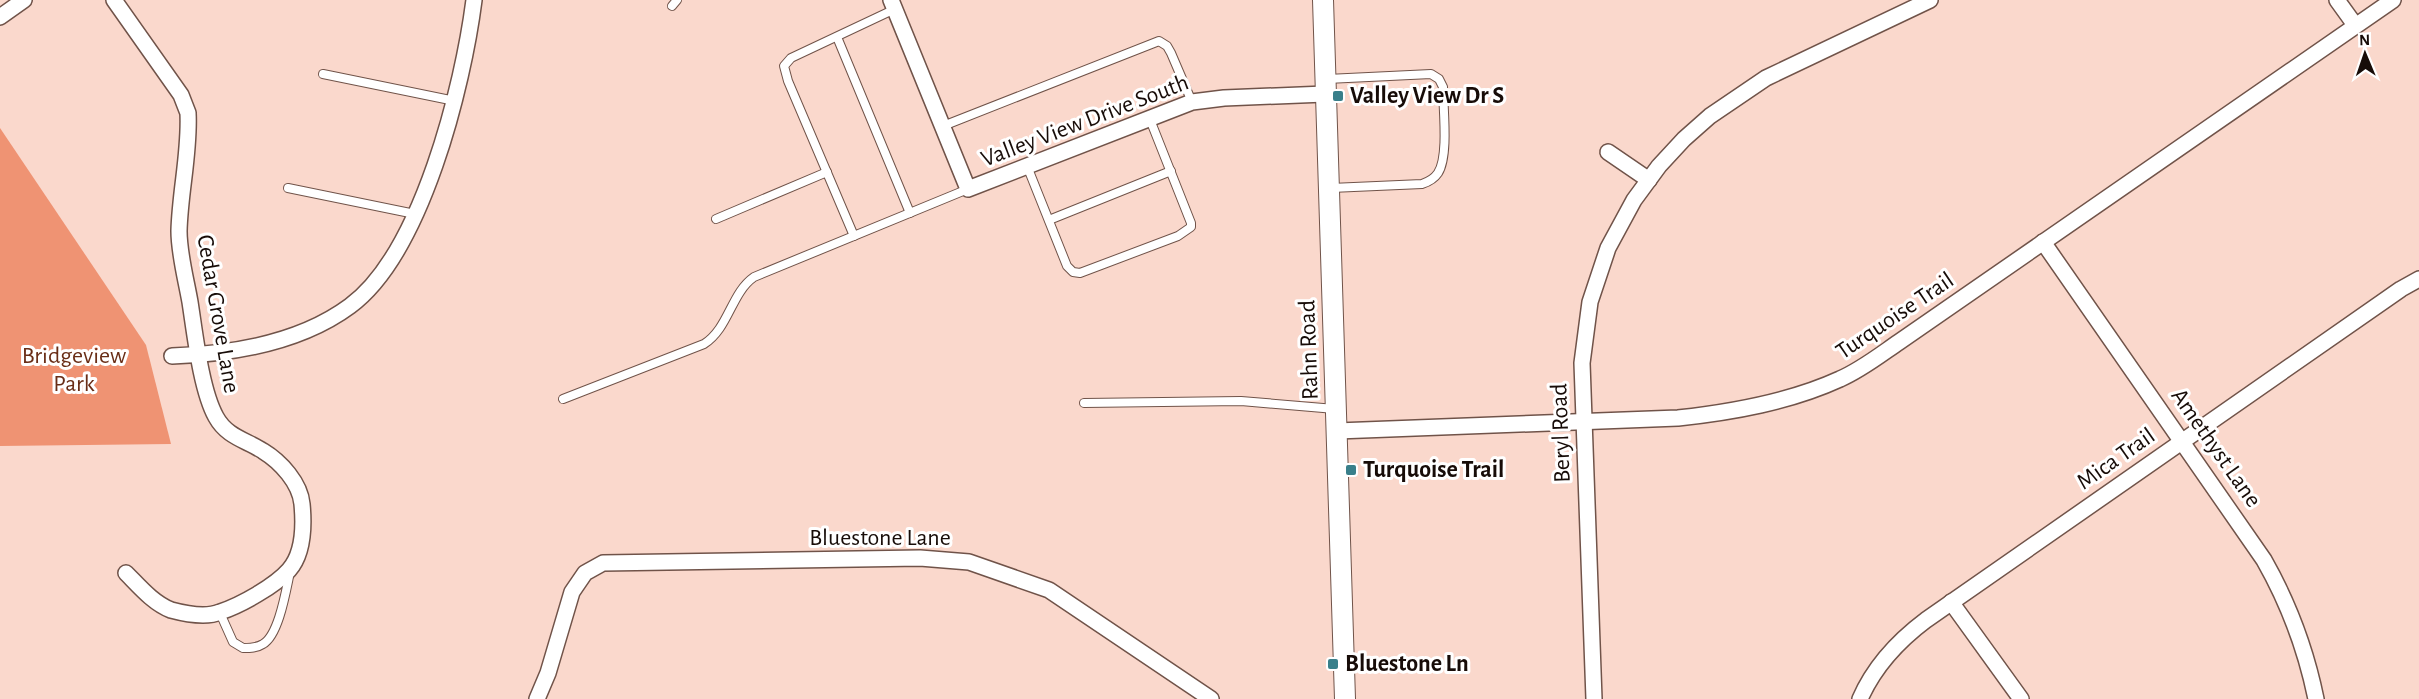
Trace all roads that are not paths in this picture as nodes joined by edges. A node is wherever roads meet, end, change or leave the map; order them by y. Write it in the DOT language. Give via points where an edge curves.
graph roads {
  1 [pos="24,0"];
  2 [pos="114,0"];
  3 [pos="474,0"];
  4 [pos="1323,0"];
  5 [pos="1930,0"];
  6 [pos="2337,0"];
  7 [pos="2393,0"];
  8 [pos="893,5"];
  9 [pos="0,17"];
  10 [pos="2355,25"];
  11 [pos="837,37"];
  12 [pos="323,74"];
  13 [pos="1325,86"];
  14 [pos="455,101"];
  15 [pos="1192,102"];
  16 [pos="1149,117"];
  17 [pos="943,126"];
  18 [pos="1608,152"];
  19 [pos="1027,166"];
  20 [pos="1171,171"];
  21 [pos="827,172"];
  22 [pos="1649,180"];
  23 [pos="288,188"];
  24 [pos="1329,188"];
  25 [pos="968,189"];
  26 [pos="910,213"];
  27 [pos="415,214"];
  28 [pos="717,219"];
  29 [pos="1049,220"];
  30 [pos="854,236"];
  31 [pos="2043,242"];
  32 [pos="2419,279"];
  33 [pos="199,355"];
  34 [pos="172,356"];
  35 [pos="563,399"];
  36 [pos="1084,402"];
  37 [pos="1336,410"];
  38 [pos="1583,422"];
  39 [pos="1337,431"];
  40 [pos="2183,441"];
  41 [pos="290,569"];
  42 [pos="126,573"];
  43 [pos="1951,602"];
  44 [pos="220,613"];
  45 [pos="537,699"];
  46 [pos="1212,699"];
  47 [pos="1345,699"];
  48 [pos="1594,699"];
  49 [pos="1860,699"];
  50 [pos="2021,699"];
  51 [pos="2316,699"];
  1 -- 9 [label="street"];
  2 -- 33 [label="street, Cedar Grove Lane" via="181,96 188,113 179,231"];
  3 -- 14 [label="street"];
  4 -- 13 [label="street, Rahn Road"];
  5 -- 22 [label="street, Beryl Road" via="1738,95 1697,126"];
  6 -- 10 [label="street"];
  7 -- 10 [label="street, Turquoise Trail"];
  8 -- 11 [label="lane"];
  8 -- 17 [label="street"];
  10 -- 31 [label="street, Turquoise Trail"];
  11 -- 21 [label="lane" via="791,58 784,66"];
  11 -- 26 [label="lane"];
  12 -- 14 [label="lane"];
  13 -- 15 [label="street, Valley View Drive South"];
  13 -- 24 [label="street, Rahn Road"];
  13 -- 24 [label="lane" via="1431,74 1443,87 1443,158 1431,180 1422,184"];
  14 -- 27 [label="street"];
  15 -- 16 [label="street, Valley View Drive South"];
  15 -- 17 [label="lane" via="1171,53 1159,41"];
  16 -- 19 [label="street, Valley View Drive South"];
  16 -- 20 [label="lane"];
  17 -- 25 [label="street"];
  18 -- 22 [label="street"];
  19 -- 25 [label="street, Valley View Drive South"];
  19 -- 29 [label="lane"];
  20 -- 29 [label="lane"];
  20 -- 29 [label="lane" via="1191,225 1178,236 1076,274 1067,266"];
  21 -- 28 [label="lane"];
  21 -- 30 [label="lane"];
  22 -- 38 [label="street, Beryl Road" via="1608,248 1590,302 1582,363"];
  23 -- 27 [label="lane"];
  24 -- 37 [label="street, Rahn Road"];
  25 -- 26 [label="lane"];
  26 -- 30 [label="lane"];
  27 -- 33 [label="street" via="391,260 350,306 294,335"];
  30 -- 35 [label="lane" via="748,280 718,330 704,344"];
  31 -- 38 [label="street, Turquoise Trail" via="1899,342 1842,378 1820,387 1726,412"];
  31 -- 40 [label="street, Amethyst Lane"];
  32 -- 40 [label="street, Mica Trail"];
  33 -- 34 [label="street"];
  33 -- 41 [label="street, Cedar Grove Lane" via="216,417 226,431 263,450 279,464 293,480 302,501 300,548"];
  36 -- 37 [label="lane" via="1241,401"];
  37 -- 39 [label="street, Rahn Road"];
  38 -- 39 [label="street, Turquoise Trail"];
  38 -- 48 [label="street, Beryl Road"];
  39 -- 47 [label="street, Rahn Road"];
  40 -- 43 [label="street, Mica Trail"];
  40 -- 51 [label="street, Amethyst Lane" via="2272,575 2298,634"];
  41 -- 44 [label="street, Cedar Grove Lane" via="265,589"];
  41 -- 44 [label="lane" via="283,603 270,638 263,644 243,648 233,642"];
  42 -- 44 [label="street, Cedar Grove Lane" via="169,609"];
  43 -- 49 [label="street, Mica Trail" via="1899,643"];
  43 -- 50 [label="street"];
  45 -- 46 [label="street, Bluestone Lane" via="572,592 585,573 603,563 920,558 969,562 1049,590"];
}
